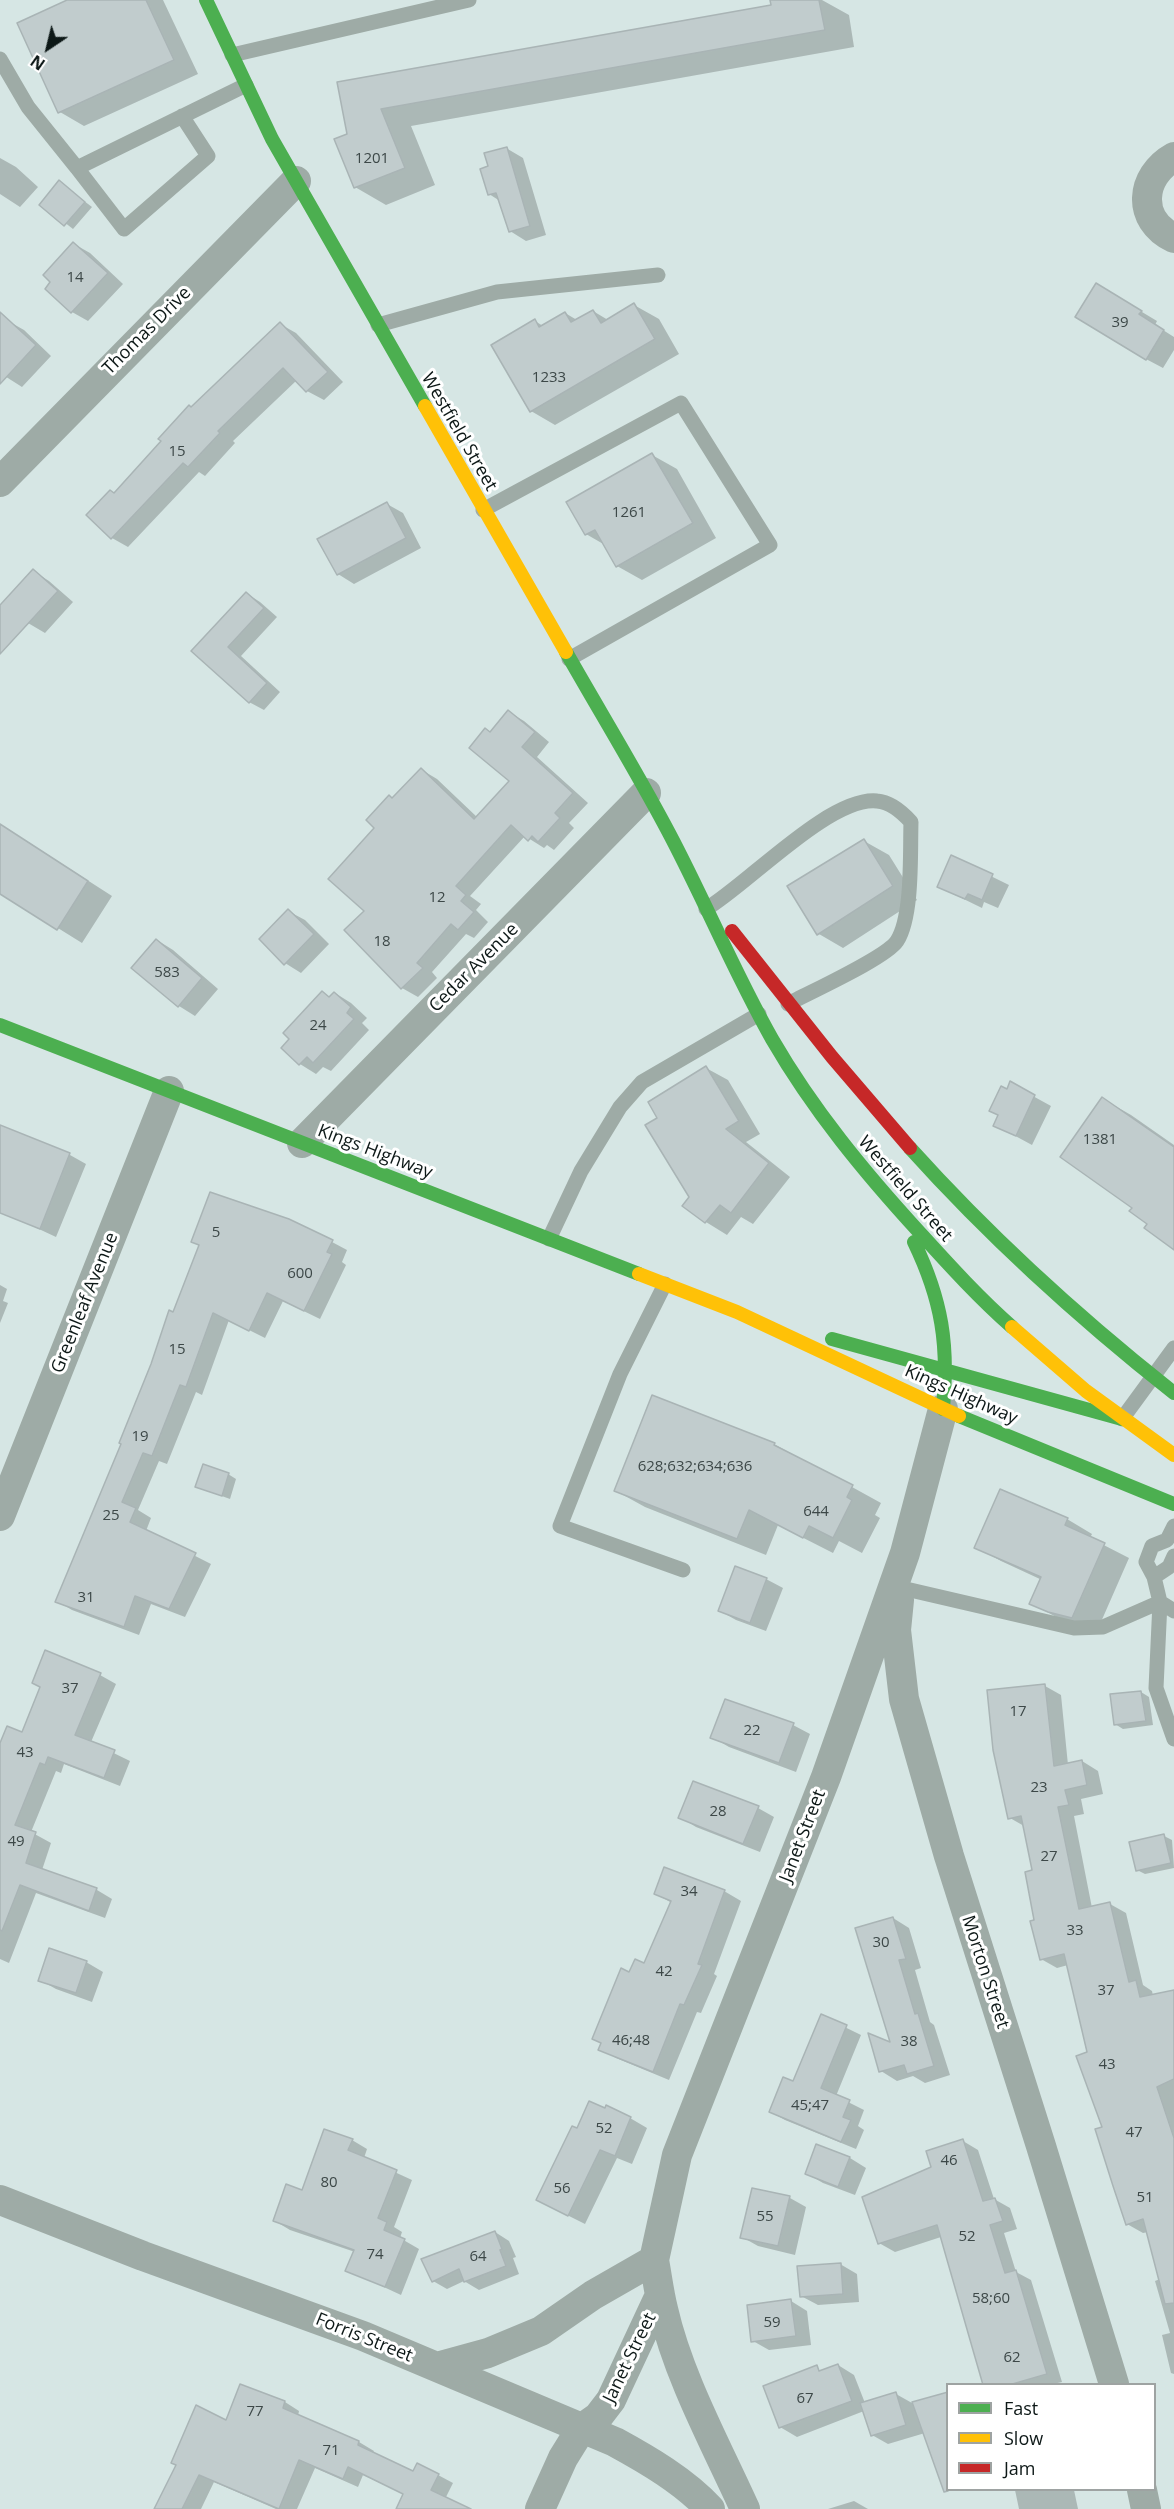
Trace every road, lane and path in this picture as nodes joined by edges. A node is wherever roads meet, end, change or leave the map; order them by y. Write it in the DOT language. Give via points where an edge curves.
graph roads {
  1 [pos="206,0"];
  2 [pos="469,0"];
  3 [pos="402,8"];
  4 [pos="232,55"];
  5 [pos="0,58"];
  6 [pos="246,85"];
  7 [pos="182,116"];
  8 [pos="1174,157"];
  9 [pos="77,168"];
  10 [pos="296,181"];
  11 [pos="1174,238"];
  12 [pos="658,275"];
  13 [pos="378,325"];
  14 [pos="0,482"];
  15 [pos="483,510"];
  16 [pos="569,659"];
  17 [pos="646,793"];
  18 [pos="709,907"];
  19 [pos="788,1004"];
  20 [pos="759,1014"];
  21 [pos="0,1025"];
  22 [pos="170,1091"];
  23 [pos="302,1143"];
  24 [pos="897,1208"];
  25 [pos="549,1239"];
  26 [pos="665,1284"];
  27 [pos="737,1312"];
  28 [pos="1174,1348"];
  29 [pos="946,1371"];
  30 [pos="1153,1377"];
  31 [pos="1174,1393"];
  32 [pos="943,1409"];
  33 [pos="1122,1419"];
  34 [pos="1174,1455"];
  35 [pos="1174,1504"];
  36 [pos="0,1516"];
  37 [pos="1174,1526"];
  38 [pos="1172,1550"];
  39 [pos="682,1570"];
  40 [pos="1154,1577"];
  41 [pos="897,1587"];
  42 [pos="1160,1602"];
  43 [pos="1174,1611"];
  44 [pos="1174,1739"];
  45 [pos="0,2200"];
  46 [pos="654,2260"];
  47 [pos="660,2295"];
  48 [pos="437,2367"];
  49 [pos="1113,2383"];
  50 [pos="581,2428"];
  51 [pos="1142,2491"];
  52 [pos="540,2509"];
  53 [pos="710,2509"];
  54 [pos="745,2509"];
  55 [pos="1146,2509"];
  1 -- 4 [label="main road, Westfield Street"];
  2 -- 3 [label="lane"];
  3 -- 4 [label="lane"];
  4 -- 6 [label="main road, Westfield Street"];
  5 -- 9 [label="lane" via="27,107"];
  6 -- 7 [label="lane"];
  6 -- 10 [label="main road, Westfield Street"];
  7 -- 9 [label="lane"];
  7 -- 9 [label="lane" via="208,156 124,229"];
  8 -- 11 [label="street" via="1152,176 1147,197 1148,211 1155,224"];
  10 -- 13 [label="main road, Westfield Street"];
  10 -- 14 [label="street, Thomas Drive"];
  12 -- 13 [label="lane" via="497,292"];
  13 -- 15 [label="main road, Westfield Street"];
  15 -- 16 [label="main road, Westfield Street"];
  15 -- 16 [label="lane" via="681,404 770,545"];
  16 -- 17 [label="main road, Westfield Street"];
  17 -- 18 [label="main road, Westfield Street"];
  17 -- 23 [label="street, Cedar Avenue"];
  18 -- 19 [label="main road, Westfield Street"];
  18 -- 19 [label="lane" via="823,820 857,802 877,801 899,808 911,822 907,915 897,942 880,956"];
  18 -- 20 [label="main road, Westfield Street" via="736,973"];
  19 -- 30 [label="main road, Westfield Street" via="897,1136 974,1219 1048,1291"];
  20 -- 24 [label="main road, Westfield Street" via="818,1109"];
  20 -- 25 [label="lane" via="642,1082 620,1107 581,1171"];
  21 -- 22 [label="main road, Kings Highway"];
  22 -- 23 [label="main road, Kings Highway"];
  22 -- 36 [label="street, Greenleaf Avenue"];
  23 -- 25 [label="main road, Kings Highway"];
  24 -- 29 [label="main road" via="937,1295 944,1324"];
  24 -- 33 [label="main road, Westfield Street" via="980,1299"];
  25 -- 26 [label="main road, Kings Highway"];
  26 -- 27 [label="main road, Kings Highway"];
  26 -- 39 [label="lane" via="620,1374 560,1526"];
  27 -- 29 [label="main road, Kings Highway"];
  27 -- 32 [label="main road, Kings Highway"];
  28 -- 30 [label="lane"];
  29 -- 32 [label="main road"];
  29 -- 33 [label="main road, Kings Highway"];
  30 -- 31 [label="main road, Westfield Street"];
  30 -- 33 [label="lane"];
  32 -- 35 [label="main road, Kings Highway"];
  32 -- 41 [label="street, Janet Street"];
  33 -- 34 [label="main road, Westfield Street"];
  37 -- 38 [label="lane"];
  38 -- 40 [label="lane" via="1169,1567"];
  38 -- 40 [label="lane" via="1152,1546 1146,1562"];
  40 -- 42 [label="lane"];
  41 -- 42 [label="lane" via="1074,1628 1103,1627"];
  41 -- 46 [label="street, Janet Street" via="677,2155"];
  41 -- 49 [label="street, Morton Street" via="896,1630 904,1699"];
  42 -- 43 [label="lane"];
  42 -- 44 [label="lane" via="1156,1688"];
  45 -- 48 [label="street, Forris Street"];
  46 -- 47 [label="street, Janet Street"];
  46 -- 48 [label="street" via="541,2331 488,2353"];
  47 -- 50 [label="street, Janet Street" via="611,2400 598,2417"];
  47 -- 54 [label="street, Janet Street" via="686,2377"];
  48 -- 50 [label="street, Forris Street"];
  50 -- 52 [label="street, Janet Street"];
  50 -- 53 [label="street, Forris Street" via="643,2457"];
  51 -- 55 [label="street"];
}
